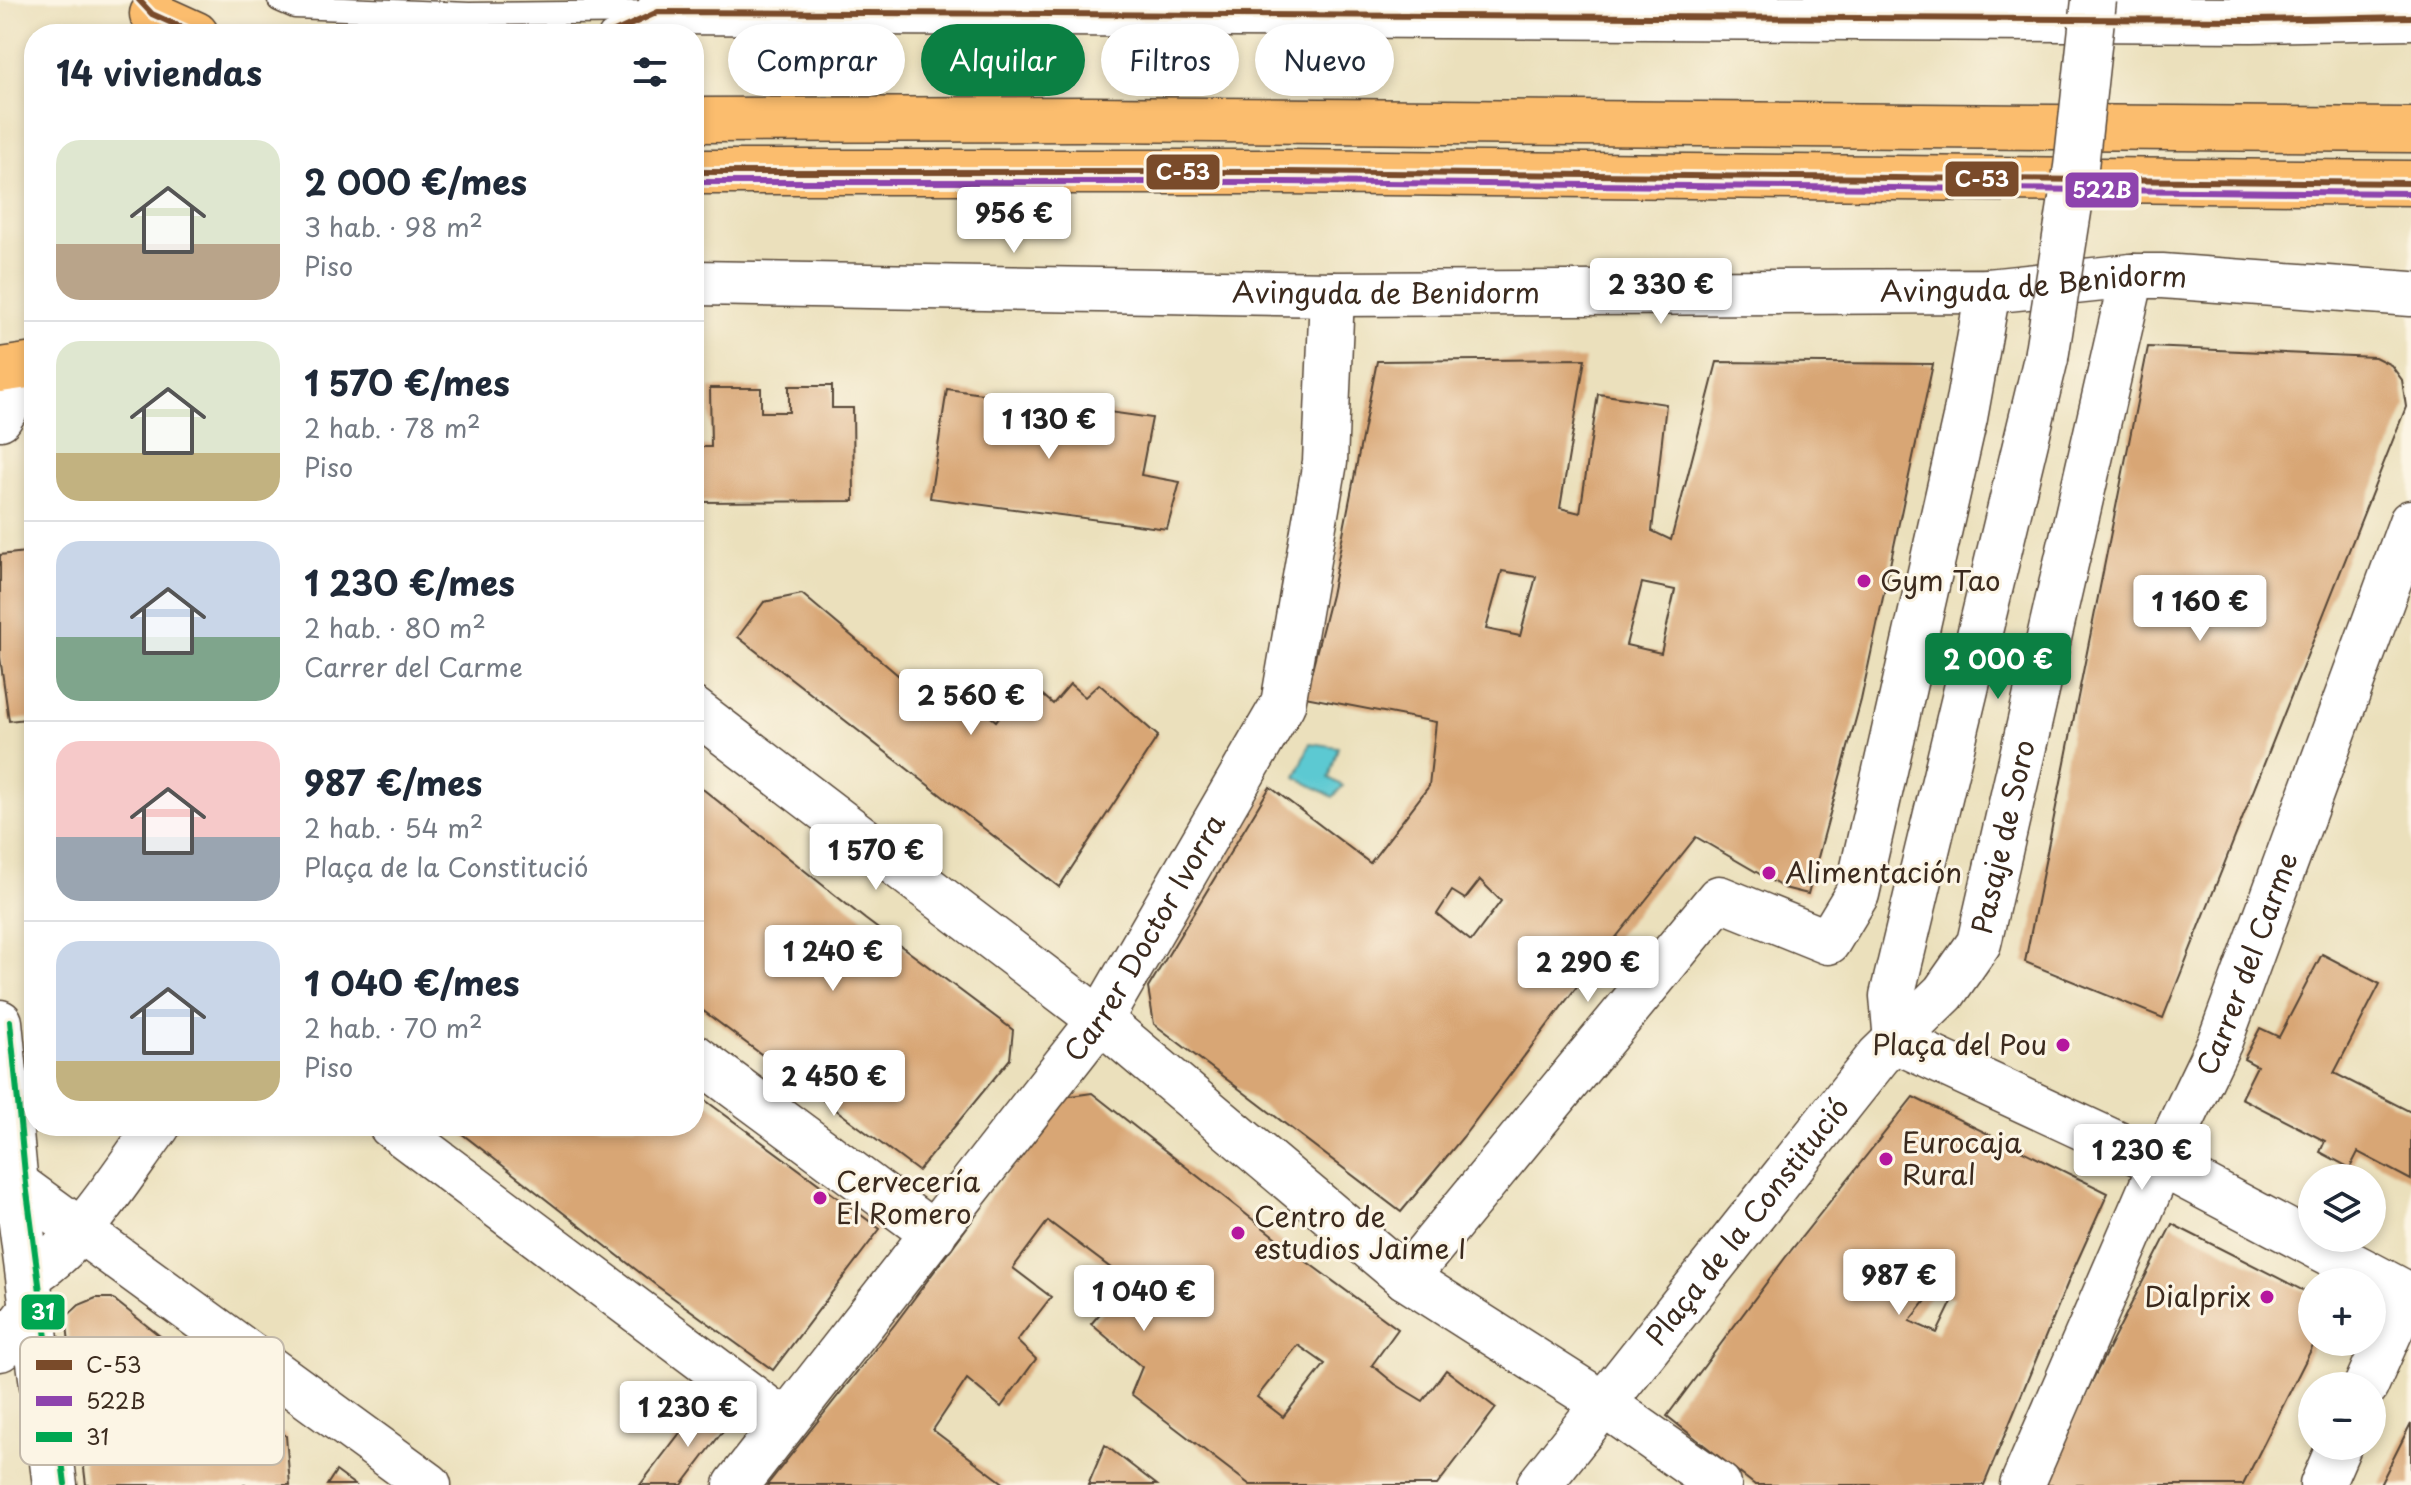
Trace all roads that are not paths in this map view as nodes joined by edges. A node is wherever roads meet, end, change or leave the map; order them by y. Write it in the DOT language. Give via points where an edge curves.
graph roads {
  1 [pos="279,0"];
  2 [pos="2094,0"];
  3 [pos="2250,10"];
  4 [pos="658,12"];
  5 [pos="152,16"];
  6 [pos="2411,17"];
  7 [pos="172,24"];
  8 [pos="632,24"];
  9 [pos="704,120"];
  10 [pos="2411,130"];
  11 [pos="704,172"];
  12 [pos="2411,183"];
  13 [pos="2147,276"];
  14 [pos="704,283"];
  15 [pos="1988,291"];
  16 [pos="1332,294"];
  17 [pos="2411,294"];
  18 [pos="22,367"];
  19 [pos="0,418"];
  20 [pos="2407,545"];
  21 [pos="704,718"];
  22 [pos="1100,1020"];
  23 [pos="0,1022"];
  24 [pos="1896,1041"];
  25 [pos="704,1063"];
  26 [pos="151,1136"];
  27 [pos="404,1136"];
  28 [pos="2161,1164"];
  29 [pos="8,1179"];
  30 [pos="80,1231"];
  31 [pos="934,1234"];
  32 [pos="1406,1278"];
  33 [pos="32,1291"];
  34 [pos="2409,1295"];
  35 [pos="37,1337"];
  36 [pos="226,1337"];
  37 [pos="0,1349"];
  38 [pos="2373,1372"];
  39 [pos="284,1379"];
  40 [pos="1604,1404"];
  41 [pos="784,1421"];
  42 [pos="2333,1460"];
  43 [pos="53,1465"];
  44 [pos="55,1485"];
  45 [pos="429,1485"];
  46 [pos="736,1485"];
  47 [pos="1539,1485"];
  48 [pos="1719,1485"];
  49 [pos="2022,1485"];
  50 [pos="2322,1485"];
  1 -- 4 [label="lane" via="295,7 469,14"];
  2 -- 24 [label="street, bridge" via="2076,167 2046,358 1892,996"];
  3 -- 4 [label="street"];
  3 -- 6 [label="street"];
  4 -- 8 [label="lane"];
  5 -- 7 [label="main road"];
  9 -- 10 [label="main road"];
  11 -- 12 [label="main road"];
  13 -- 15 [label="street, Avinguda de Benidorm"];
  13 -- 17 [label="street, Avinguda de Benidorm"];
  13 -- 24 [label="street, Pasaje de Soro" via="1979,943 1944,993"];
  14 -- 16 [label="street, Avinguda de Benidorm"];
  15 -- 16 [label="street, Avinguda de Benidorm"];
  15 -- 32 [label="street" via="1965,418 1857,894 1828,942 1719,898"];
  16 -- 22 [label="street, Carrer Doctor Ivorra" via="1325,462 1283,704"];
  18 -- 19 [label="street"];
  20 -- 28 [label="street, Carrer del Carme" via="2220,1041"];
  21 -- 22 [label="street"];
  22 -- 31 [label="street, Carrer Doctor Ivorra"];
  22 -- 32 [label="street"];
  23 -- 29 [label="street"];
  24 -- 28 [label="street"];
  24 -- 40 [label="street, Plaça de la Constitució"];
  25 -- 31 [label="street"];
  26 -- 30 [label="street"];
  27 -- 41 [label="street"];
  28 -- 34 [label="street"];
  28 -- 49 [label="street, Carrer del Carme"];
  29 -- 30 [label="street"];
  29 -- 33 [label="street"];
  30 -- 33 [label="street"];
  30 -- 36 [label="street"];
  31 -- 41 [label="street, Carrer Doctor Ivorra"];
  32 -- 40 [label="street"];
  33 -- 35 [label="street"];
  33 -- 37 [label="street"];
  34 -- 38 [label="street"];
  39 -- 45 [label="street"];
  40 -- 47 [label="street, Plaça de la Constitució"];
  40 -- 48 [label="street"];
  41 -- 46 [label="street, Carrer Doctor Ivorra"];
  42 -- 50 [label="street"];
  43 -- 44 [label="street"];
}
